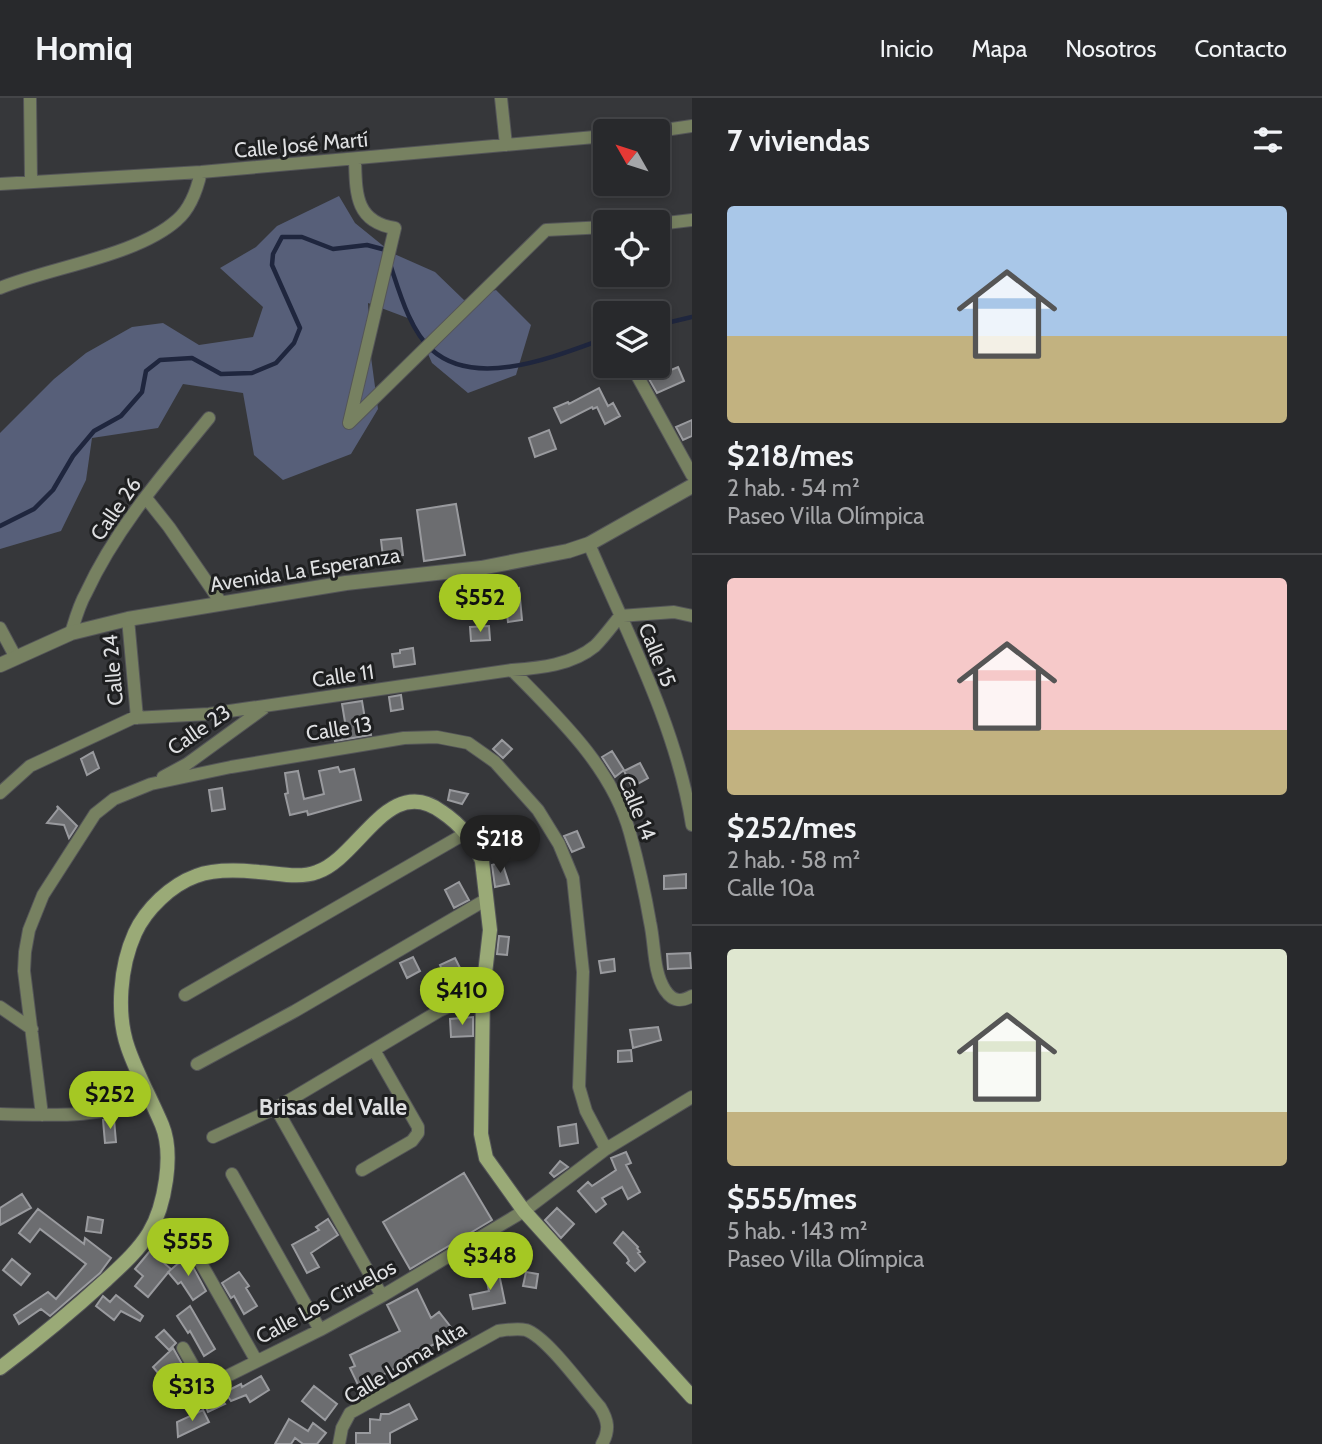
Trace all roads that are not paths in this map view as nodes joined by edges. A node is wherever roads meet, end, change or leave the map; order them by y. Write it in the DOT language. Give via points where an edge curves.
graph roads {
  1 [pos="30,98"];
  2 [pos="501,98"];
  3 [pos="692,126"];
  4 [pos="670,129"];
  5 [pos="593,137"];
  6 [pos="506,145"];
  7 [pos="355,160"];
  8 [pos="201,172"];
  9 [pos="31,180"];
  10 [pos="0,184"];
  11 [pos="692,220"];
  12 [pos="670,222"];
  13 [pos="593,228"];
  14 [pos="0,288"];
  15 [pos="639,378"];
  16 [pos="209,418"];
  17 [pos="692,475"];
  18 [pos="692,486"];
  19 [pos="146,498"];
  20 [pos="589,544"];
  21 [pos="222,604"];
  22 [pos="692,615"];
  23 [pos="620,616"];
  24 [pos="128,619"];
  25 [pos="0,628"];
  26 [pos="71,633"];
  27 [pos="15,656"];
  28 [pos="0,665"];
  29 [pos="512,670"];
  30 [pos="268,705"];
  31 [pos="137,718"];
  32 [pos="151,784"];
  33 [pos="0,793"];
  34 [pos="692,825"];
  35 [pos="466,833"];
  36 [pos="488,899"];
  37 [pos="483,991"];
  38 [pos="185,995"];
  39 [pos="692,996"];
  40 [pos="0,1007"];
  41 [pos="32,1029"];
  42 [pos="374,1050"];
  43 [pos="197,1064"];
  44 [pos="692,1097"];
  45 [pos="148,1098"];
  46 [pos="275,1108"];
  47 [pos="0,1114"];
  48 [pos="42,1115"];
  49 [pos="213,1137"];
  50 [pos="606,1149"];
  51 [pos="362,1170"];
  52 [pos="232,1174"];
  53 [pos="524,1211"];
  54 [pos="185,1235"];
  55 [pos="382,1296"];
  56 [pos="320,1330"];
  57 [pos="183,1348"];
  58 [pos="256,1360"];
  59 [pos="1,1365"];
  60 [pos="205,1387"];
  61 [pos="185,1397"];
  62 [pos="692,1397"];
  63 [pos="339,1444"];
  64 [pos="602,1444"];
  1 -- 9 [label="street"];
  2 -- 6 [label="street"];
  3 -- 4 [label="street"];
  5 -- 6 [label="street, Calle José Martí"];
  6 -- 7 [label="street, Calle José Martí"];
  7 -- 8 [label="street, Calle José Martí"];
  7 -- 13 [label="street" via="360,206 382,226 395,228 349,423 546,230"];
  8 -- 9 [label="street, Calle José Martí"];
  8 -- 14 [label="street" via="189,206 162,232 136,245"];
  9 -- 10 [label="street, Calle José Martí"];
  11 -- 12 [label="street"];
  15 -- 17 [label="street"];
  16 -- 19 [label="street, Calle 26"];
  18 -- 20 [label="street, Avenida La Esperanza"];
  19 -- 21 [label="street"];
  19 -- 26 [label="street, Calle 26" via="85,593"];
  20 -- 21 [label="street, Avenida La Esperanza" via="481,568 346,583"];
  20 -- 23 [label="street, Calle 15"];
  21 -- 24 [label="street, Avenida La Esperanza"];
  22 -- 23 [label="street"];
  23 -- 29 [label="street, Calle 11" via="596,645 581,655 539,668"];
  23 -- 34 [label="street, Calle 15" via="673,746"];
  24 -- 26 [label="street, Avenida La Esperanza"];
  24 -- 31 [label="street, Calle 24"];
  25 -- 27 [label="street"];
  26 -- 27 [label="street, Avenida La Esperanza"];
  27 -- 28 [label="street, Avenida La Esperanza"];
  29 -- 30 [label="street, Calle 11"];
  29 -- 39 [label="street, Calle 14" via="585,748 618,803 629,831 659,979 676,1000"];
  30 -- 31 [label="street, Calle 11"];
  30 -- 32 [label="street, Calle 23" via="187,764"];
  31 -- 33 [label="street, Calle 11" via="30,766"];
  32 -- 41 [label="street, Calle 13" via="114,799 95,814 43,895 25,952"];
  32 -- 50 [label="street, Calle 13" via="404,738 437,737 468,743 495,762 538,810 573,878 583,972 579,1087"];
  35 -- 36 [label="main road" via="482,861"];
  35 -- 38 [label="street"];
  35 -- 45 [label="main road" via="430,803 405,804 379,816 338,859 317,872 229,871 196,876 171,890 136,930 122,994 127,1046"];
  36 -- 37 [label="main road" via="490,930"];
  36 -- 43 [label="street"];
  37 -- 42 [label="street"];
  37 -- 53 [label="main road" via="481,1134 491,1167"];
  40 -- 41 [label="street"];
  41 -- 48 [label="street, Calle 13"];
  42 -- 46 [label="street"];
  42 -- 51 [label="street" via="418,1133 412,1142"];
  44 -- 50 [label="street, Calle Los Ciruelos"];
  45 -- 48 [label="street" via="79,1114"];
  45 -- 59 [label="main road" via="167,1145 163,1198 149,1233 87,1298"];
  46 -- 49 [label="street"];
  46 -- 55 [label="street"];
  47 -- 48 [label="street"];
  50 -- 53 [label="street, Calle Los Ciruelos"];
  52 -- 56 [label="street"];
  53 -- 55 [label="street, Calle Los Ciruelos"];
  53 -- 62 [label="main road"];
  54 -- 58 [label="street"];
  55 -- 56 [label="street, Calle Los Ciruelos"];
  56 -- 58 [label="street, Calle Los Ciruelos"];
  57 -- 60 [label="street"];
  58 -- 60 [label="street, Calle Los Ciruelos"];
  60 -- 61 [label="street, Calle Los Ciruelos"];
  63 -- 64 [label="street, Calle Loma Alta" via="350,1413 498,1331 512,1329 540,1338 600,1407 608,1419"];
}
